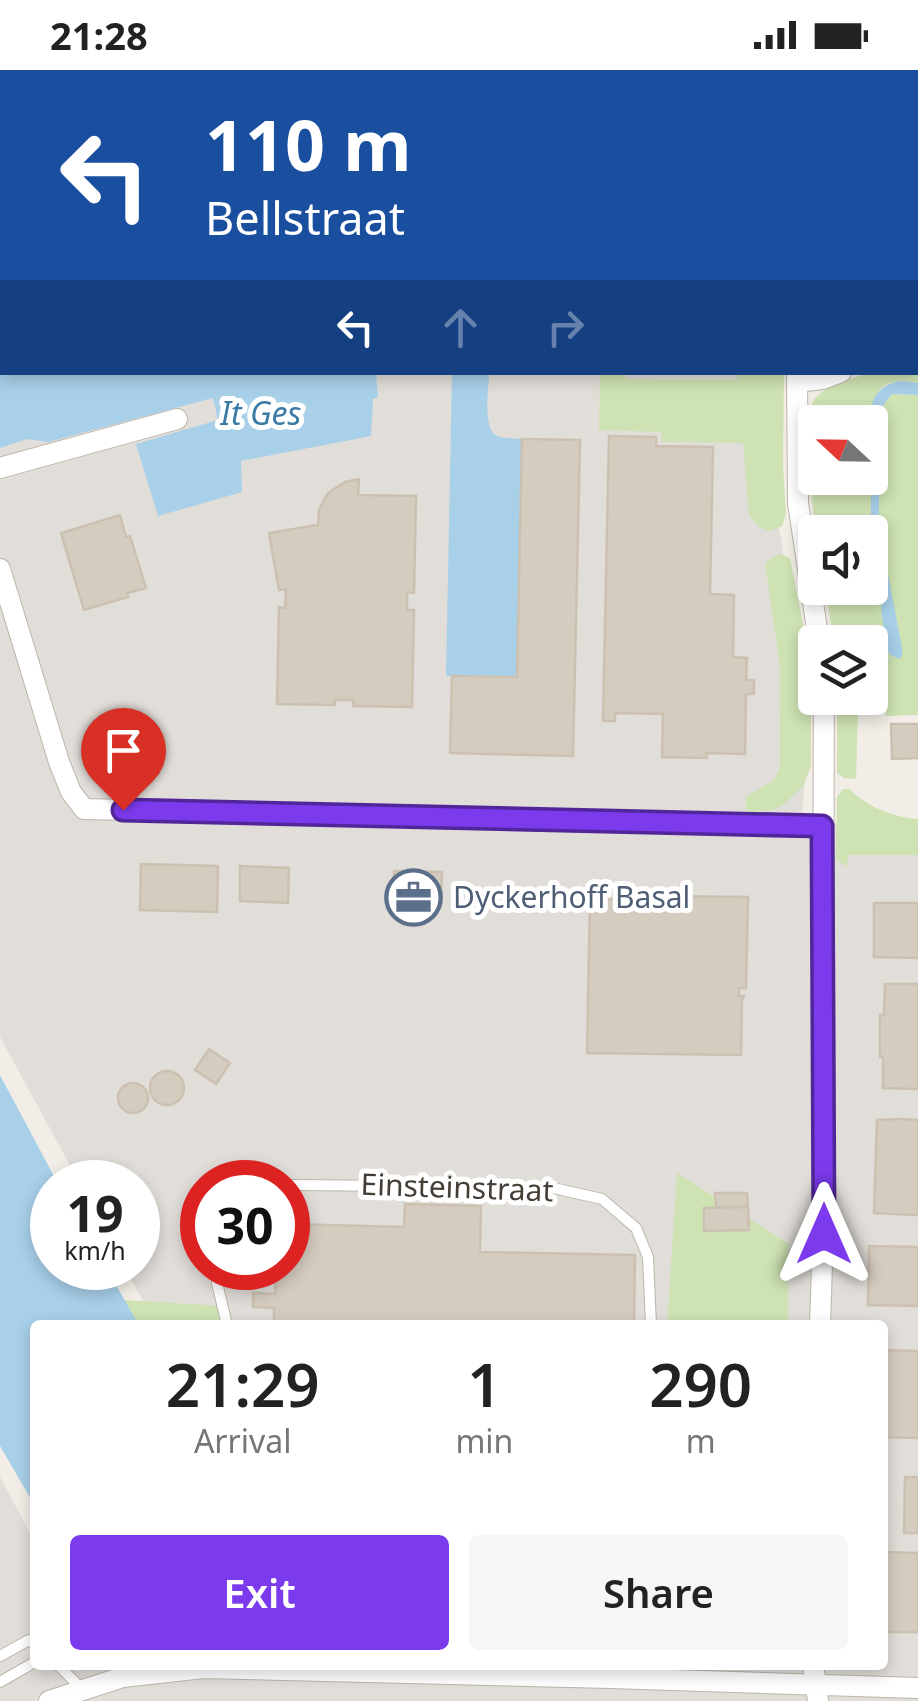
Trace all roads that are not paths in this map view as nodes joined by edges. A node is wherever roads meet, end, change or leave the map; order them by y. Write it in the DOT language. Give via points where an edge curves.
graph roads {
  1 [pos="833,375"];
  2 [pos="797,377"];
  3 [pos="177,419"];
  4 [pos="0,468"];
  5 [pos="0,570"];
  6 [pos="816,625"];
  7 [pos="824,715"];
  8 [pos="822,826"];
  9 [pos="310,1185"];
  10 [pos="219,1290"];
  11 [pos="227,1320"];
  12 [pos="651,1320"];
  13 [pos="820,1320"];
  14 [pos="30,1641"];
  15 [pos="0,1656"];
  16 [pos="30,1665"];
  17 [pos="63,1670"];
  18 [pos="185,1670"];
  19 [pos="487,1670"];
  20 [pos="610,1671"];
  21 [pos="0,1682"];
  22 [pos="815,1684"];
  23 [pos="918,1688"];
  24 [pos="82,1689"];
  25 [pos="49,1701"];
  1 -- 2 [label="street"];
  2 -- 6 [label="street" via="798,503"];
  3 -- 4 [label="street"];
  5 -- 8 [label="street" via="59,762 84,809"];
  7 -- 8 [label="street"];
  8 -- 13 [label="street"];
  9 -- 12 [label="lane, Einsteinstraat" via="549,1187 602,1199 636,1228 648,1257"];
  10 -- 11 [label="lane"];
  14 -- 15 [label="lane"];
  16 -- 21 [label="lane"];
  17 -- 24 [label="lane"];
  18 -- 24 [label="street"];
  19 -- 20 [label="street"];
  20 -- 22 [label="street"];
  22 -- 23 [label="street"];
  24 -- 25 [label="street"];
}
